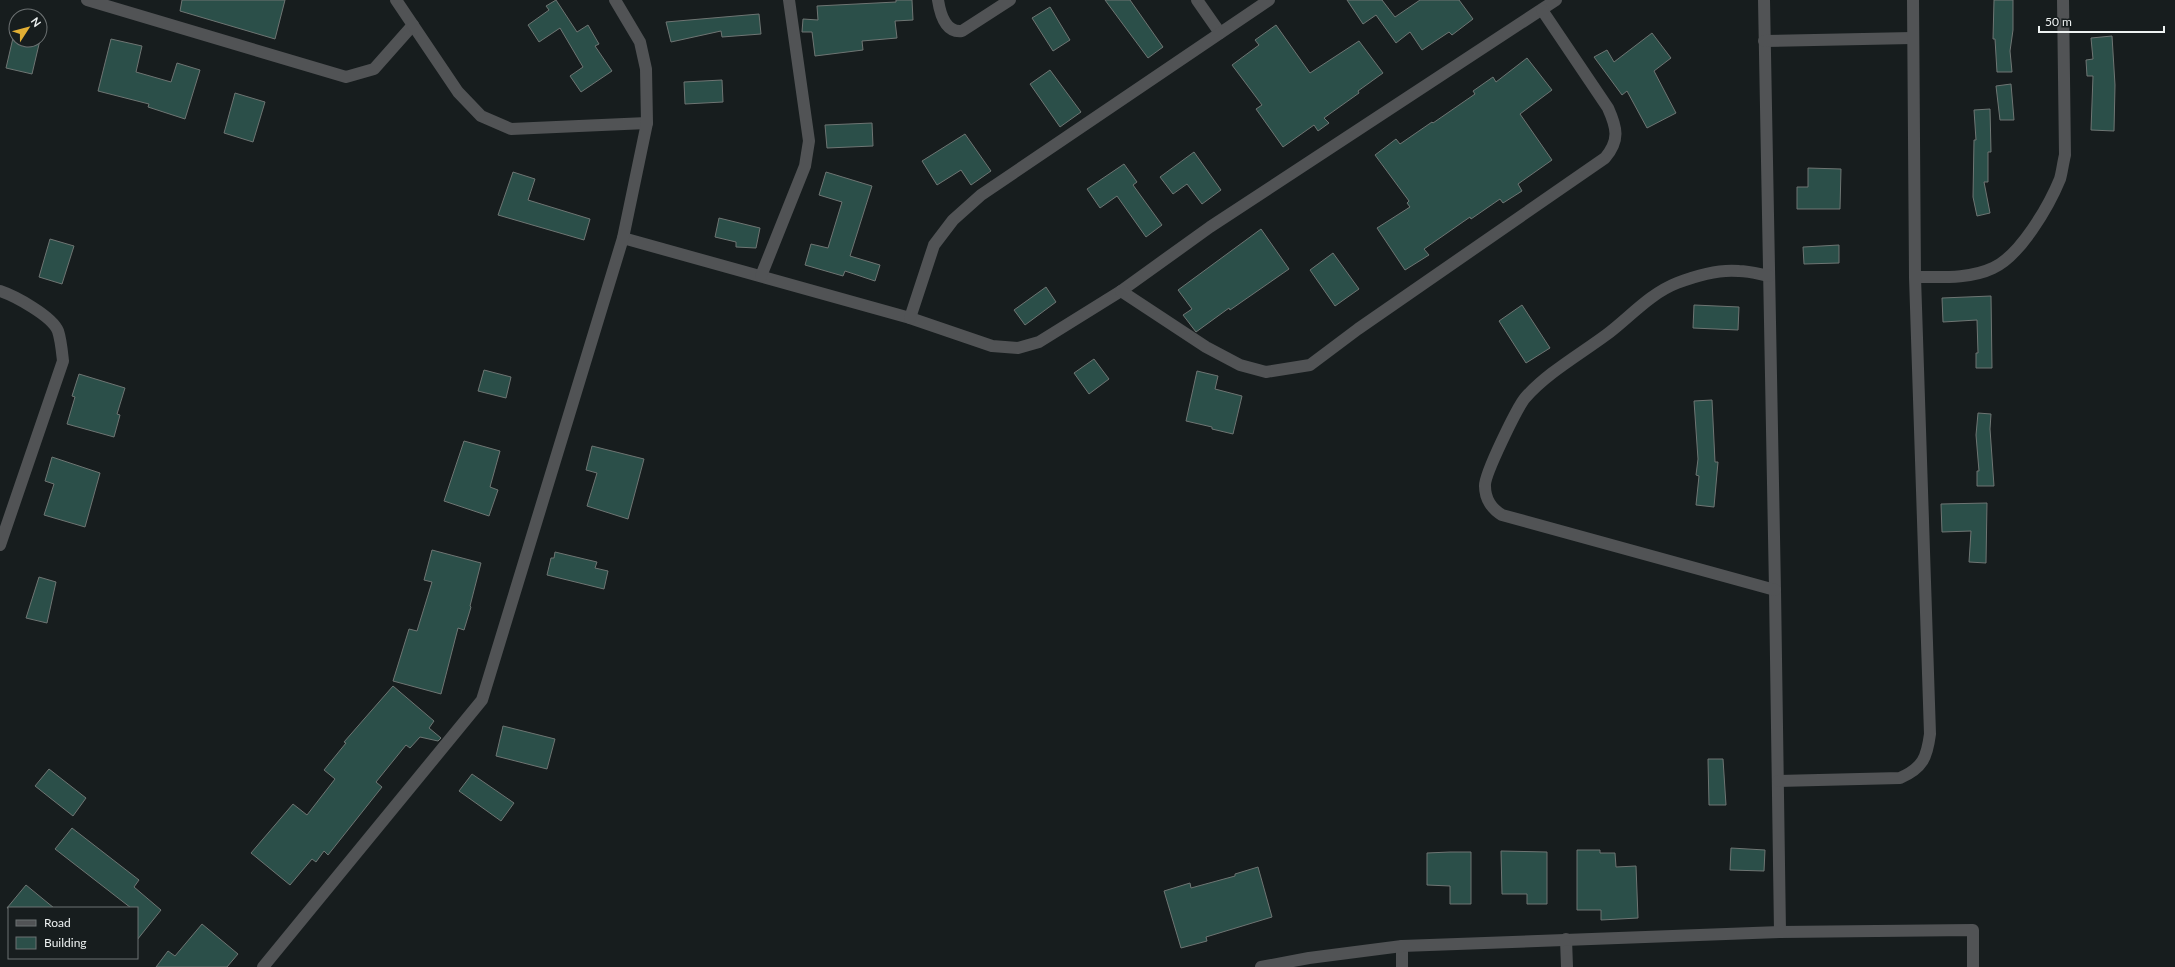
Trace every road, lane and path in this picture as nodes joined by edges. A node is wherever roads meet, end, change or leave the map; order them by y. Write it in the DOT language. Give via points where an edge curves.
graph roads {
  1 [pos="87,0"];
  2 [pos="396,0"];
  3 [pos="615,0"];
  4 [pos="789,0"];
  5 [pos="938,0"];
  6 [pos="1010,0"];
  7 [pos="1197,0"];
  8 [pos="1269,0"];
  9 [pos="1556,0"];
  10 [pos="1764,0"];
  11 [pos="1913,0"];
  12 [pos="2063,0"];
  13 [pos="1542,10"];
  14 [pos="413,25"];
  15 [pos="1220,33"];
  16 [pos="1912,38"];
  17 [pos="1764,41"];
  18 [pos="647,123"];
  19 [pos="623,238"];
  20 [pos="761,276"];
  21 [pos="1769,276"];
  22 [pos="1915,277"];
  23 [pos="0,291"];
  24 [pos="1121,291"];
  25 [pos="910,318"];
  26 [pos="0,545"];
  27 [pos="1776,590"];
  28 [pos="1778,782"];
  29 [pos="1780,932"];
  30 [pos="1566,939"];
  31 [pos="1402,946"];
  32 [pos="263,967"];
  33 [pos="1261,967"];
  34 [pos="1402,967"];
  35 [pos="1567,967"];
  36 [pos="1973,967"];
  1 -- 14 [label="street" via="346,77 374,69"];
  2 -- 14 [label="street"];
  3 -- 18 [label="street" via="640,42 646,69"];
  4 -- 20 [label="street" via="809,141 805,166"];
  5 -- 6 [label="street" via="940,15 947,26 957,32"];
  7 -- 15 [label="street"];
  8 -- 15 [label="street"];
  9 -- 13 [label="street"];
  10 -- 17 [label="street"];
  11 -- 16 [label="street"];
  12 -- 22 [label="street" via="2065,155 2060,178 2050,200 2036,224 2016,249 1993,269 1966,276"];
  13 -- 24 [label="street" via="1210,227"];
  13 -- 24 [label="street" via="1608,108 1616,125 1612,149 1605,158 1310,365 1266,372 1240,365 1206,347"];
  14 -- 18 [label="street" via="458,92 481,116 510,129"];
  15 -- 25 [label="street" via="981,195 953,220 934,245"];
  16 -- 17 [label="street"];
  16 -- 22 [label="street"];
  17 -- 21 [label="street"];
  18 -- 19 [label="street"];
  19 -- 20 [label="street"];
  19 -- 32 [label="street" via="482,700"];
  20 -- 25 [label="street"];
  21 -- 27 [label="street"];
  21 -- 27 [label="street" via="1738,270 1704,274 1676,283 1659,292 1524,399 1503,438 1484,485 1486,497 1493,510 1502,516"];
  22 -- 28 [label="street" via="1930,734 1928,751 1922,764 1912,773 1900,778"];
  23 -- 26 [label="street" via="37,310 58,330 63,361"];
  24 -- 25 [label="street" via="1039,342 1018,348 992,346"];
  27 -- 28 [label="street"];
  28 -- 29 [label="street"];
  29 -- 30 [label="street"];
  29 -- 36 [label="street" via="1973,930"];
  30 -- 31 [label="street"];
  30 -- 35 [label="street"];
  31 -- 33 [label="street"];
  31 -- 34 [label="street"];
}
